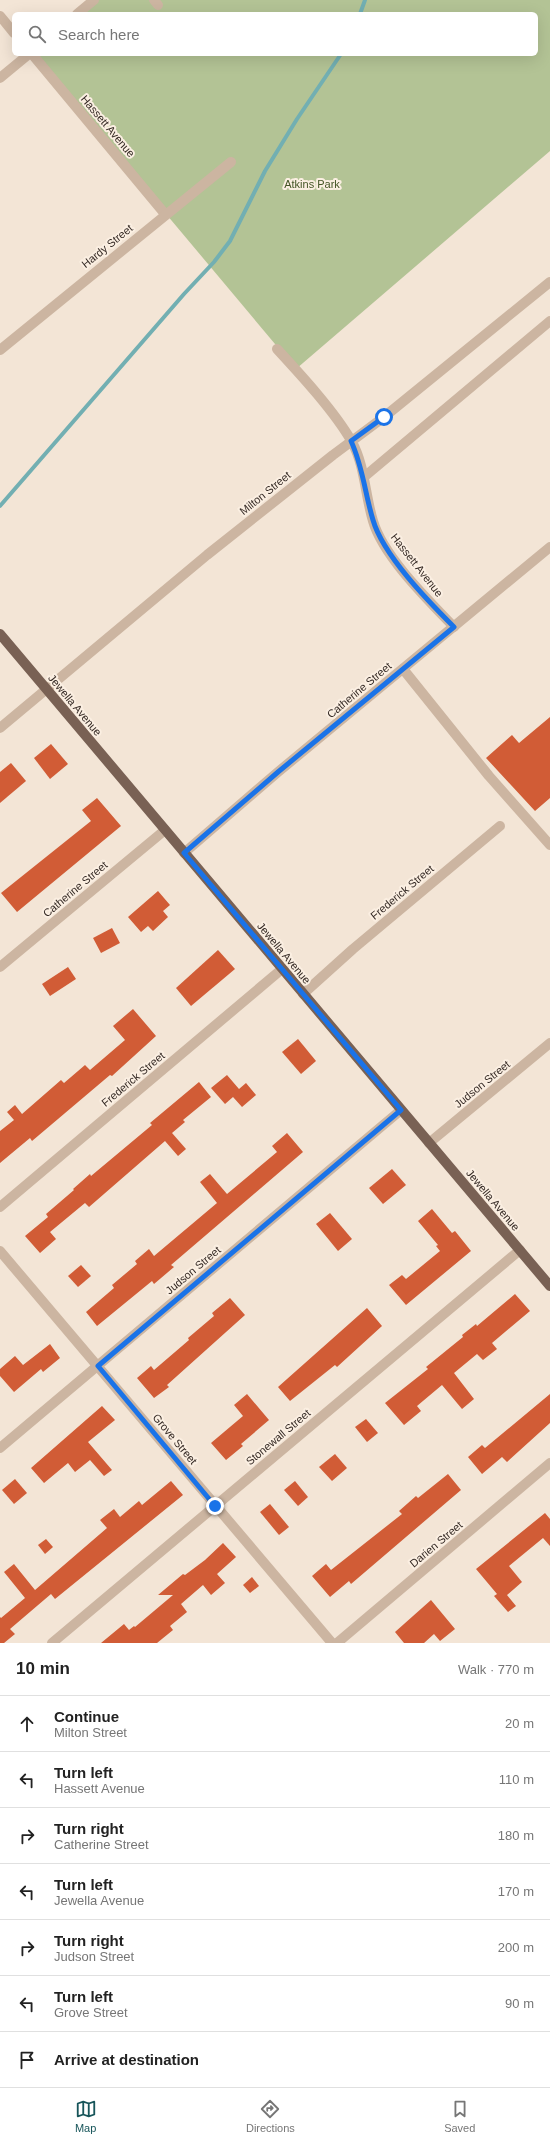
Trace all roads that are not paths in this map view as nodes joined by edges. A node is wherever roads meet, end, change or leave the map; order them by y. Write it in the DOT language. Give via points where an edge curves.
graph roads {
  1 [pos="94,0"];
  2 [pos="79,12"];
  3 [pos="0,16"];
  4 [pos="12,31"];
  5 [pos="28,56"];
  6 [pos="32,56"];
  7 [pos="0,78"];
  8 [pos="231,162"];
  9 [pos="165,214"];
  10 [pos="550,282"];
  11 [pos="550,321"];
  12 [pos="278,349"];
  13 [pos="0,350"];
  14 [pos="351,441"];
  15 [pos="364,477"];
  16 [pos="550,547"];
  17 [pos="454,627"];
  18 [pos="0,634"];
  19 [pos="403,669"];
  20 [pos="46,689"];
  21 [pos="0,728"];
  22 [pos="500,826"];
  23 [pos="165,830"];
  24 [pos="550,845"];
  25 [pos="184,853"];
  26 [pos="0,967"];
  27 [pos="282,969"];
  28 [pos="303,994"];
  29 [pos="550,1043"];
  30 [pos="401,1110"];
  31 [pos="429,1142"];
  32 [pos="0,1207"];
  33 [pos="520,1250"];
  34 [pos="0,1251"];
  35 [pos="550,1286"];
  36 [pos="98,1366"];
  37 [pos="0,1448"];
  38 [pos="550,1464"];
  39 [pos="215,1506"];
  40 [pos="52,1643"];
  41 [pos="332,1643"];
  42 [pos="336,1643"];
  1 -- 2 [label="street"];
  3 -- 4 [label="street"];
  5 -- 7 [label="street"];
  6 -- 9 [label="street, Hassett Avenue"];
  8 -- 9 [label="street, Hardy Street"];
  9 -- 13 [label="street, Hardy Street"];
  10 -- 14 [label="street, Milton Street"];
  11 -- 15 [label="street"];
  12 -- 14 [label="street, Hassett Avenue"];
  14 -- 15 [label="street, Hassett Avenue"];
  14 -- 20 [label="street, Milton Street" via="207,555"];
  15 -- 17 [label="street, Hassett Avenue" via="373,522 382,541 429,601"];
  16 -- 17 [label="street, Catherine Street"];
  17 -- 19 [label="street, Catherine Street"];
  18 -- 20 [label="main road, Jewella Avenue"];
  19 -- 24 [label="street" via="489,776"];
  19 -- 25 [label="street, Catherine Street"];
  20 -- 21 [label="street, Milton Street"];
  20 -- 23 [label="main road, Jewella Avenue"];
  22 -- 28 [label="street, Frederick Street"];
  23 -- 25 [label="main road, Jewella Avenue"];
  23 -- 26 [label="street, Catherine Street"];
  25 -- 27 [label="main road, Jewella Avenue"];
  27 -- 28 [label="main road, Jewella Avenue"];
  27 -- 32 [label="street, Frederick Street"];
  28 -- 30 [label="main road, Jewella Avenue"];
  29 -- 31 [label="street, Judson Street"];
  30 -- 31 [label="main road, Jewella Avenue"];
  30 -- 36 [label="street, Judson Street"];
  31 -- 33 [label="main road, Jewella Avenue"];
  33 -- 35 [label="main road, Jewella Avenue"];
  33 -- 39 [label="street, Stonewall Street"];
  34 -- 36 [label="street, Grove Street"];
  36 -- 37 [label="street, Judson Street"];
  36 -- 39 [label="street, Grove Street"];
  38 -- 42 [label="street, Darien Street"];
  39 -- 40 [label="street, Stonewall Street"];
  39 -- 41 [label="street, Grove Street"];
}
